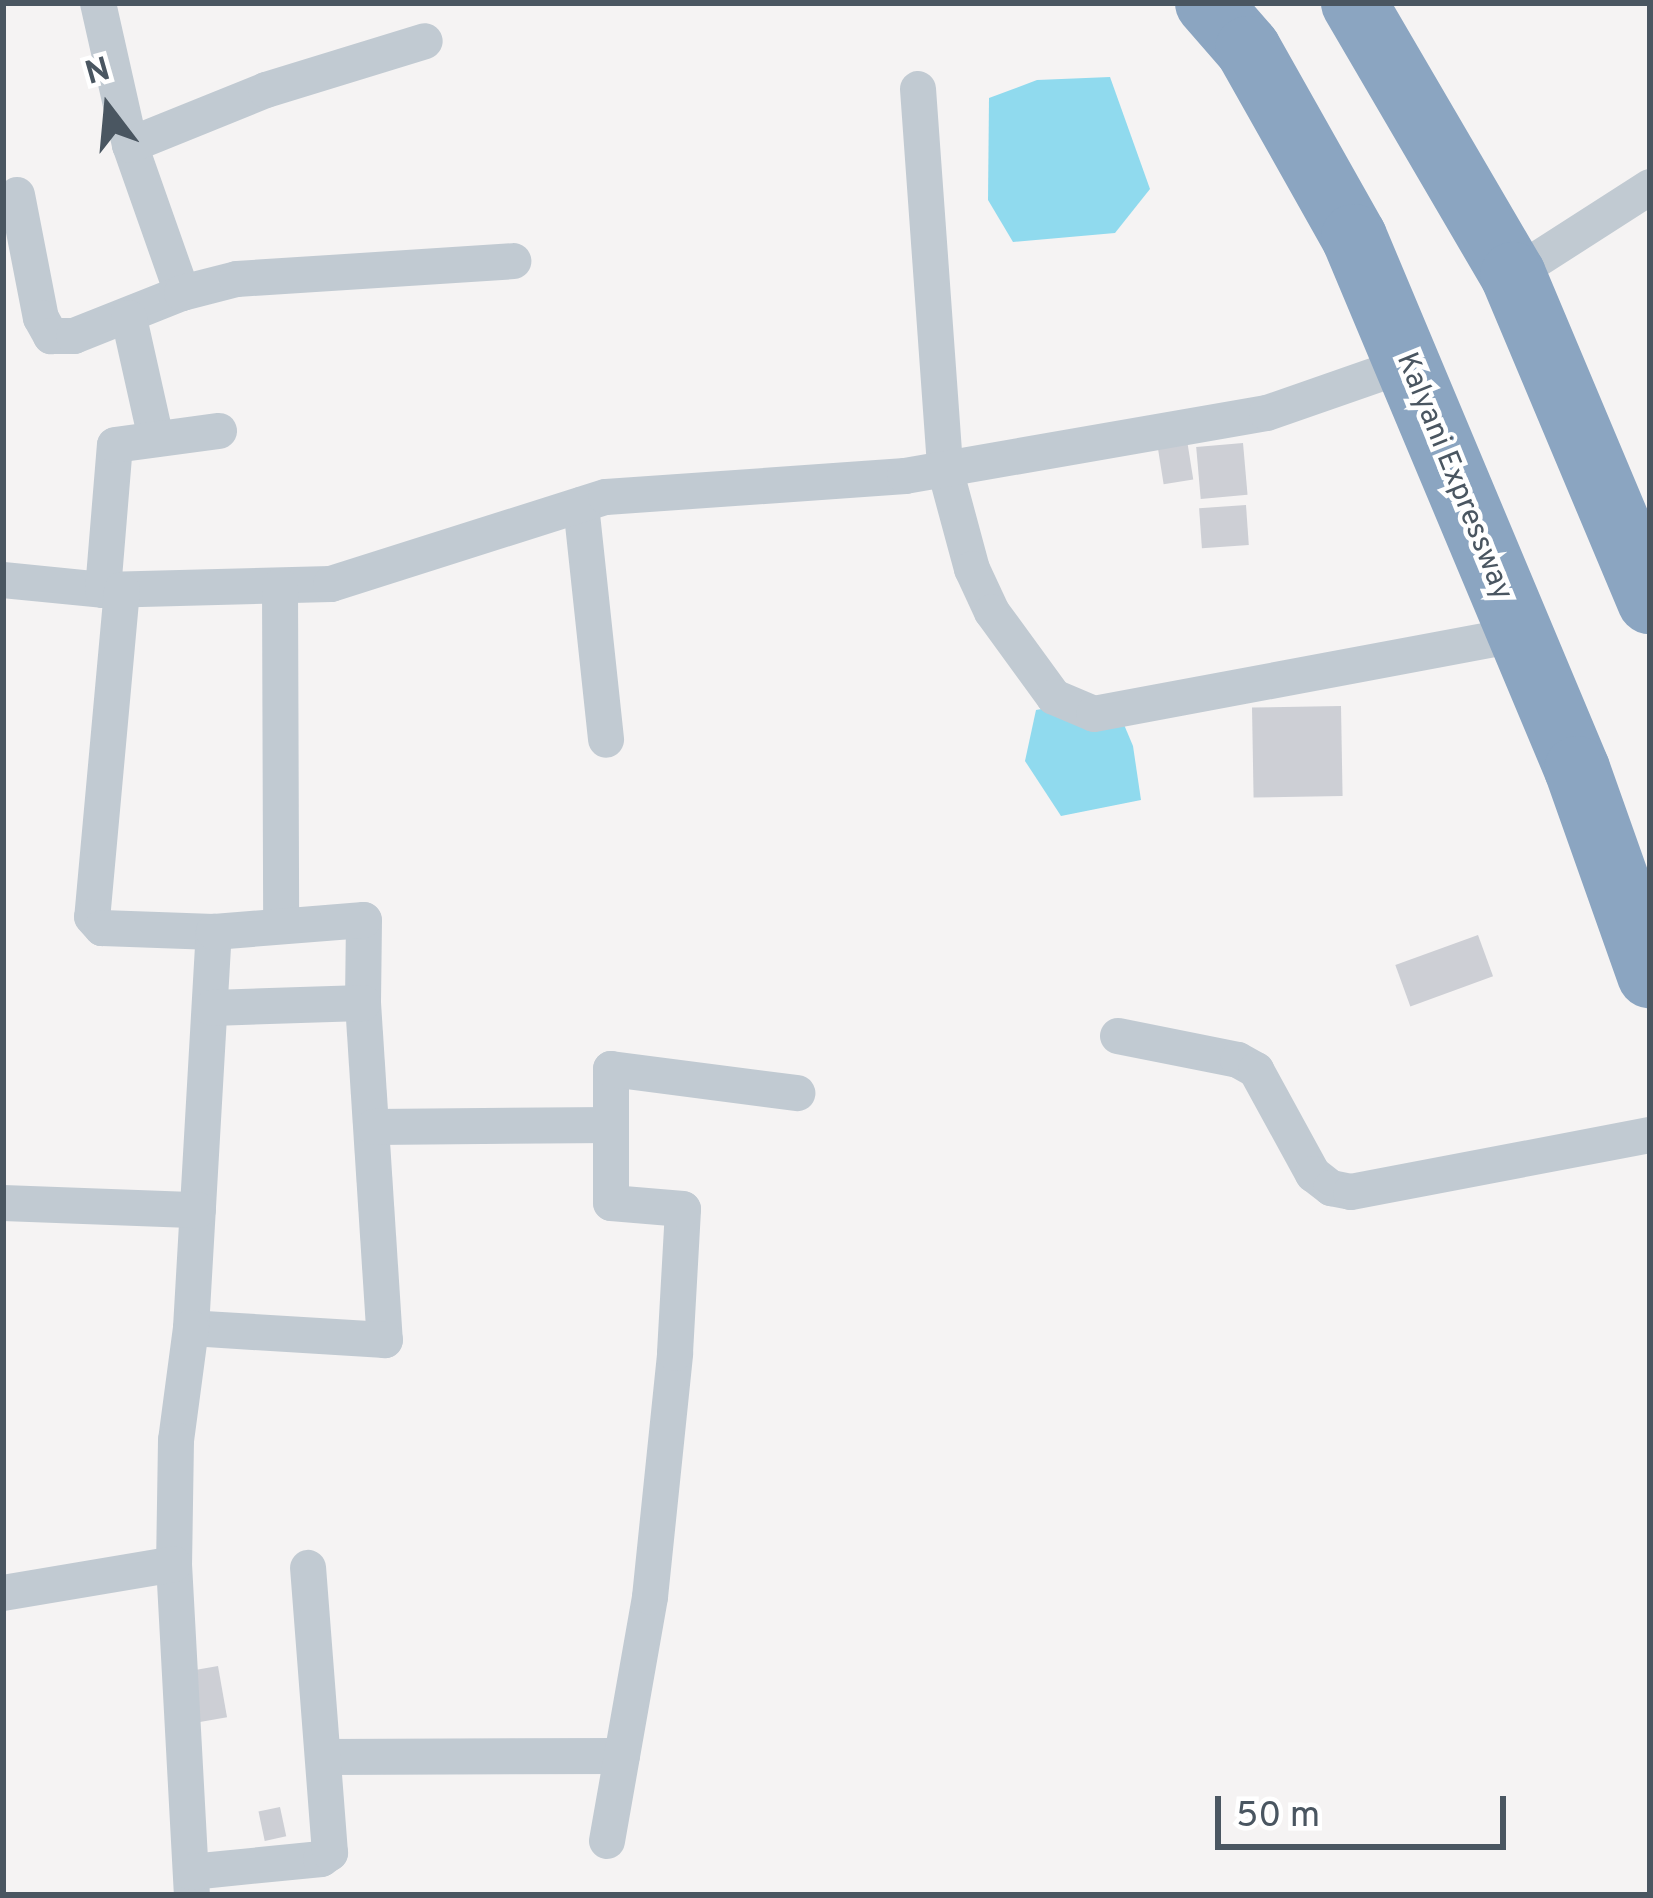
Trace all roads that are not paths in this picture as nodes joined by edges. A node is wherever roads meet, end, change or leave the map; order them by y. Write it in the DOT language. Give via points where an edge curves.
graph roads {
  1 [pos="98,3"];
  2 [pos="1208,3"];
  3 [pos="1354,3"];
  4 [pos="425,41"];
  5 [pos="918,89"];
  6 [pos="130,146"];
  7 [pos="1650,187"];
  8 [pos="16,195"];
  9 [pos="513,261"];
  10 [pos="1514,275"];
  11 [pos="182,293"];
  12 [pos="129,318"];
  13 [pos="1408,364"];
  14 [pos="219,431"];
  15 [pos="156,440"];
  16 [pos="945,469"];
  17 [pos="581,505"];
  18 [pos="3,580"];
  19 [pos="280,586"];
  20 [pos="112,590"];
  21 [pos="1650,601"];
  22 [pos="1517,634"];
  23 [pos="606,740"];
  24 [pos="281,926"];
  25 [pos="214,932"];
  26 [pos="1650,975"];
  27 [pos="363,1003"];
  28 [pos="212,1008"];
  29 [pos="1118,1036"];
  30 [pos="797,1093"];
  31 [pos="611,1125"];
  32 [pos="374,1126"];
  33 [pos="1650,1136"];
  34 [pos="3,1203"];
  35 [pos="198,1210"];
  36 [pos="191,1328"];
  37 [pos="174,1564"];
  38 [pos="308,1568"];
  39 [pos="3,1593"];
  40 [pos="622,1756"];
  41 [pos="326,1757"];
  42 [pos="607,1841"];
  43 [pos="191,1883"];
  1 -- 6 [label="street"];
  2 -- 13 [label="highway, Kalyani Expressway" via="1248,49 1354,237"];
  3 -- 10 [label="highway"];
  4 -- 6 [label="street" via="266,90"];
  5 -- 16 [label="street"];
  6 -- 11 [label="street"];
  7 -- 10 [label="street"];
  8 -- 12 [label="street" via="44,330 74,336"];
  9 -- 11 [label="street" via="237,279"];
  10 -- 21 [label="highway"];
  11 -- 12 [label="street"];
  12 -- 15 [label="street"];
  13 -- 16 [label="street" via="1267,413"];
  13 -- 22 [label="highway, Kalyani Expressway"];
  14 -- 15 [label="street"];
  15 -- 20 [label="street" via="115,445"];
  16 -- 17 [label="street" via="606,496"];
  16 -- 22 [label="street" via="992,612 1054,697 1077,710 1138,707"];
  17 -- 19 [label="street" via="331,584"];
  17 -- 23 [label="street"];
  18 -- 20 [label="street"];
  19 -- 20 [label="street"];
  19 -- 24 [label="street"];
  20 -- 25 [label="street" via="92,917 102,928"];
  22 -- 26 [label="highway, Kalyani Expressway" via="1577,770"];
  24 -- 25 [label="street"];
  24 -- 27 [label="street" via="364,920"];
  25 -- 28 [label="street"];
  27 -- 28 [label="street"];
  27 -- 32 [label="street"];
  28 -- 35 [label="street"];
  29 -- 33 [label="street" via="1256,1070 1313,1174 1351,1192"];
  30 -- 31 [label="street" via="611,1069"];
  31 -- 32 [label="street"];
  31 -- 40 [label="street" via="611,1203 682,1209 650,1597"];
  32 -- 36 [label="street" via="385,1340"];
  34 -- 35 [label="street"];
  35 -- 36 [label="street"];
  36 -- 37 [label="street" via="176,1441"];
  37 -- 39 [label="street"];
  37 -- 43 [label="street"];
  38 -- 41 [label="street"];
  40 -- 41 [label="street"];
  40 -- 42 [label="street"];
  41 -- 43 [label="street" via="330,1852"];
}
